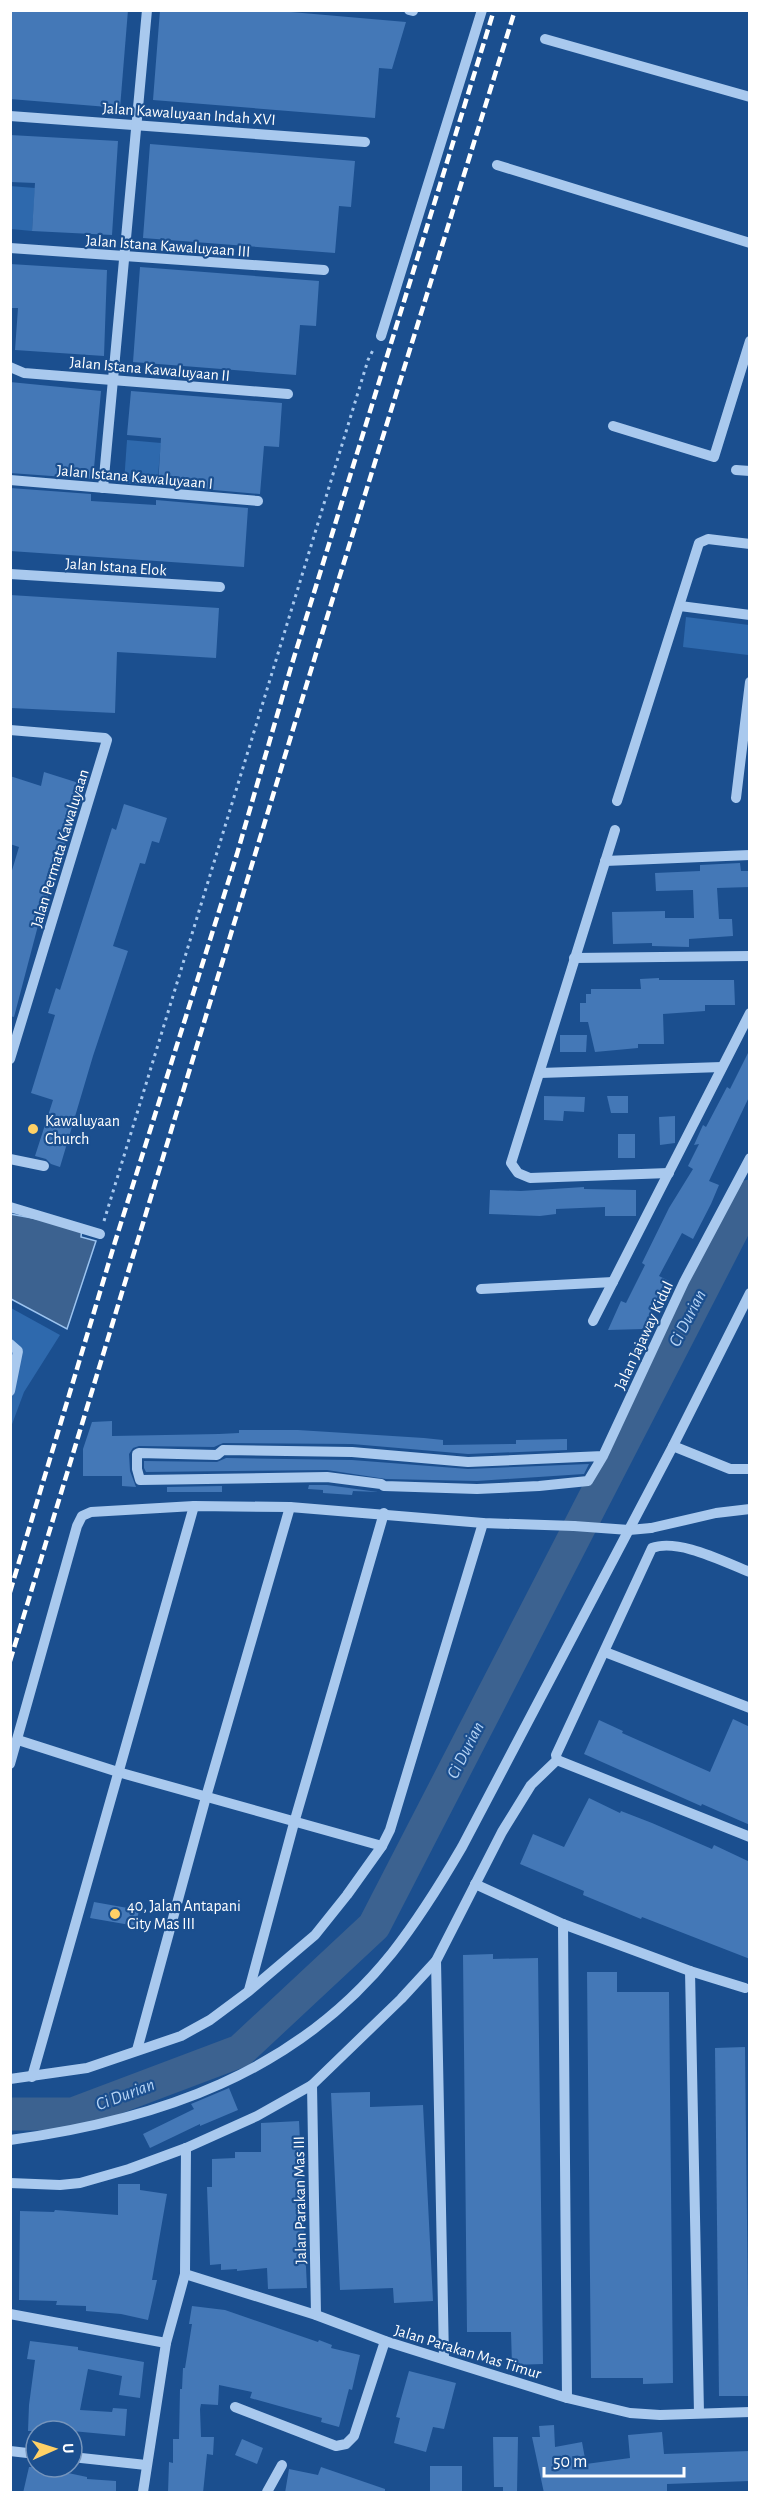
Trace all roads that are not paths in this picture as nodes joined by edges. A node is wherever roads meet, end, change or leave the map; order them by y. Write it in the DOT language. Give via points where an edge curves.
graph roads {
  1 [pos="147,10"];
  2 [pos="482,10"];
  3 [pos="545,39"];
  4 [pos="750,97"];
  5 [pos="10,116"];
  6 [pos="138,124"];
  7 [pos="365,142"];
  8 [pos="497,165"];
  9 [pos="750,243"];
  10 [pos="10,248"];
  11 [pos="126,258"];
  12 [pos="324,270"];
  13 [pos="381,336"];
  14 [pos="750,341"];
  15 [pos="10,367"];
  16 [pos="114,380"];
  17 [pos="288,394"];
  18 [pos="613,426"];
  19 [pos="736,470"];
  20 [pos="750,471"];
  21 [pos="10,480"];
  22 [pos="102,488"];
  23 [pos="258,501"];
  24 [pos="750,544"];
  25 [pos="10,574"];
  26 [pos="220,587"];
  27 [pos="680,606"];
  28 [pos="750,615"];
  29 [pos="750,682"];
  30 [pos="10,730"];
  31 [pos="736,798"];
  32 [pos="617,801"];
  33 [pos="615,830"];
  34 [pos="750,855"];
  35 [pos="605,861"];
  36 [pos="750,956"];
  37 [pos="574,958"];
  38 [pos="750,1013"];
  39 [pos="10,1059"];
  40 [pos="722,1067"];
  41 [pos="540,1072"];
  42 [pos="750,1158"];
  43 [pos="10,1159"];
  44 [pos="44,1166"];
  45 [pos="669,1173"];
  46 [pos="10,1207"];
  47 [pos="100,1234"];
  48 [pos="613,1282"];
  49 [pos="481,1289"];
  50 [pos="750,1293"];
  51 [pos="593,1321"];
  52 [pos="10,1344"];
  53 [pos="10,1391"];
  54 [pos="673,1446"];
  55 [pos="603,1456"];
  56 [pos="750,1469"];
  57 [pos="194,1506"];
  58 [pos="290,1507"];
  59 [pos="750,1509"];
  60 [pos="384,1513"];
  61 [pos="483,1523"];
  62 [pos="750,1572"];
  63 [pos="604,1652"];
  64 [pos="750,1708"];
  65 [pos="18,1740"];
  66 [pos="557,1760"];
  67 [pos="10,1764"];
  68 [pos="118,1772"];
  69 [pos="206,1797"];
  70 [pos="294,1823"];
  71 [pos="750,1837"];
  72 [pos="382,1846"];
  73 [pos="475,1884"];
  74 [pos="563,1924"];
  75 [pos="436,1961"];
  76 [pos="690,1971"];
  77 [pos="745,1988"];
  78 [pos="249,1990"];
  79 [pos="137,2050"];
  80 [pos="32,2077"];
  81 [pos="10,2079"];
  82 [pos="312,2085"];
  83 [pos="10,2140"];
  84 [pos="186,2148"];
  85 [pos="10,2183"];
  86 [pos="185,2274"];
  87 [pos="10,2314"];
  88 [pos="316,2315"];
  89 [pos="385,2341"];
  90 [pos="166,2343"];
  91 [pos="444,2358"];
  92 [pos="567,2398"];
  93 [pos="235,2407"];
  94 [pos="750,2412"];
  95 [pos="699,2413"];
  96 [pos="84,2458"];
  97 [pos="146,2465"];
  98 [pos="282,2465"];
  99 [pos="143,2493"];
  100 [pos="267,2493"];
  1 -- 6 [label="street"];
  2 -- 13 [label="street"];
  3 -- 4 [label="street"];
  5 -- 6 [label="street, Jalan Kawaluyaan Indah XVI"];
  6 -- 7 [label="street, Jalan Kawaluyaan Indah XVI"];
  6 -- 11 [label="street"];
  8 -- 9 [label="street"];
  10 -- 11 [label="street, Jalan Istana Kawaluyaan III"];
  11 -- 12 [label="street, Jalan Istana Kawaluyaan III"];
  11 -- 16 [label="street"];
  14 -- 18 [label="street" via="714,457"];
  15 -- 16 [label="street, Jalan Istana Kawaluyaan II" via="24,373"];
  16 -- 17 [label="street, Jalan Istana Kawaluyaan II"];
  16 -- 22 [label="street"];
  19 -- 20 [label="street"];
  21 -- 22 [label="street, Jalan Istana Kawaluyaan I"];
  22 -- 23 [label="street, Jalan Istana Kawaluyaan I"];
  24 -- 27 [label="street" via="708,539 699,543"];
  25 -- 26 [label="street, Jalan Istana Elok"];
  27 -- 28 [label="street"];
  27 -- 32 [label="street"];
  29 -- 31 [label="street"];
  30 -- 39 [label="street, Jalan Permata Kawaluyaan" via="107,740"];
  33 -- 35 [label="street"];
  34 -- 35 [label="street"];
  35 -- 37 [label="street"];
  36 -- 37 [label="street"];
  37 -- 41 [label="street"];
  38 -- 40 [label="street"];
  40 -- 41 [label="street"];
  40 -- 45 [label="street"];
  41 -- 45 [label="street" via="511,1163 518,1173 530,1178"];
  42 -- 55 [label="street, Jalan Jajaway Kidul" via="684,1282"];
  43 -- 44 [label="street"];
  45 -- 48 [label="street"];
  46 -- 47 [label="street"];
  48 -- 49 [label="street"];
  48 -- 51 [label="street"];
  50 -- 54 [label="street"];
  52 -- 53 [label="street" via="18,1351"];
  54 -- 56 [label="street" via="730,1469"];
  54 -- 83 [label="street" via="462,1847 391,1954 354,1994 316,2029 271,2060 192,2096 79,2130"];
  55 -- 55 [label="street, Jalan Jajaway Kidul" via="588,1481 539,1486 424,1489 327,1477 140,1480 137,1469 137,1454 217,1455 223,1450 316,1451 468,1462"];
  57 -- 58 [label="street"];
  57 -- 65 [label="street" via="91,1512 82,1516 76,1526"];
  57 -- 68 [label="street"];
  58 -- 60 [label="street"];
  58 -- 69 [label="street"];
  59 -- 61 [label="street, bridge" via="629,1530"];
  60 -- 61 [label="street"];
  60 -- 70 [label="street"];
  61 -- 72 [label="street"];
  62 -- 63 [label="street" via="678,1546 661,1544 652,1548"];
  63 -- 64 [label="street"];
  63 -- 66 [label="street"];
  65 -- 67 [label="street"];
  65 -- 68 [label="street"];
  66 -- 71 [label="street"];
  66 -- 73 [label="street" via="531,1785"];
  68 -- 69 [label="street"];
  68 -- 80 [label="street"];
  69 -- 70 [label="street"];
  69 -- 79 [label="street"];
  70 -- 72 [label="street"];
  70 -- 78 [label="street"];
  72 -- 78 [label="street" via="315,1935"];
  73 -- 74 [label="street"];
  73 -- 75 [label="street"];
  74 -- 76 [label="street"];
  74 -- 92 [label="street"];
  75 -- 82 [label="street"];
  75 -- 91 [label="street"];
  76 -- 77 [label="street"];
  76 -- 95 [label="street"];
  78 -- 79 [label="street" via="181,2036"];
  79 -- 80 [label="street" via="87,2068"];
  80 -- 81 [label="street"];
  82 -- 84 [label="street" via="278,2106"];
  82 -- 88 [label="street, Jalan Parakan Mas III"];
  84 -- 85 [label="street" via="80,2182"];
  84 -- 86 [label="street"];
  86 -- 88 [label="street, Jalan Parakan Mas Timur"];
  86 -- 90 [label="street"];
  87 -- 90 [label="street"];
  88 -- 89 [label="street, Jalan Parakan Mas Timur"];
  89 -- 91 [label="street, Jalan Parakan Mas Timur"];
  89 -- 93 [label="street" via="354,2436 346,2444 336,2446"];
  90 -- 97 [label="street"];
  91 -- 92 [label="street, Jalan Parakan Mas Timur"];
  92 -- 95 [label="street, Jalan Parakan Mas Timur" via="630,2413"];
  94 -- 95 [label="street, Jalan Parakan Mas Timur"];
  96 -- 97 [label="street"];
  97 -- 99 [label="street"];
  98 -- 100 [label="street"];
}
